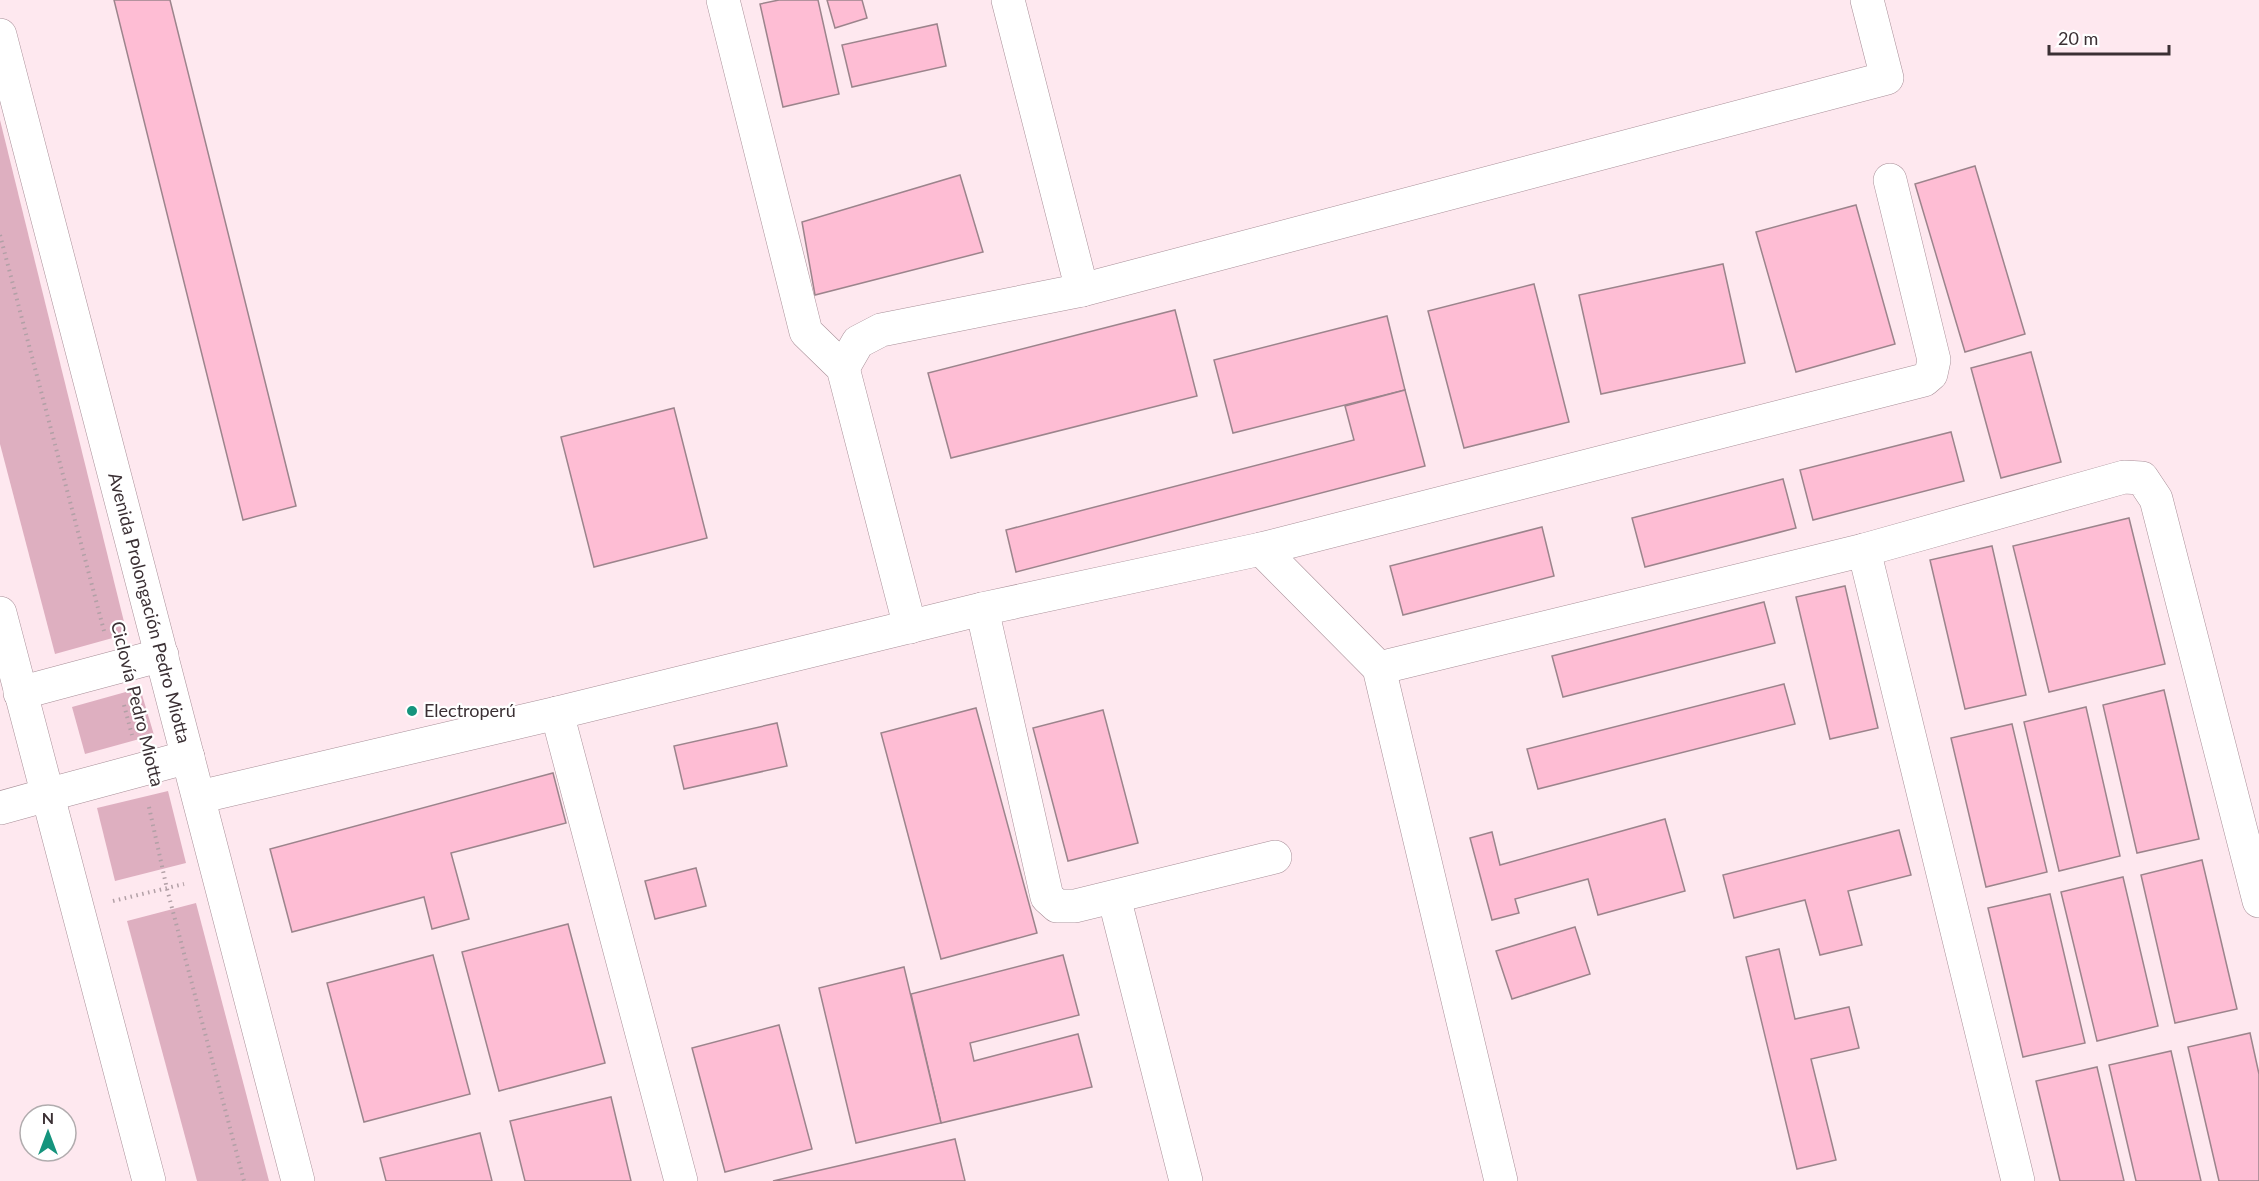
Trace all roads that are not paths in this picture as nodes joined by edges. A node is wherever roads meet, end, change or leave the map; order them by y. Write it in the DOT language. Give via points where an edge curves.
graph roads {
  1 [pos="723,0"];
  2 [pos="1008,0"];
  3 [pos="1867,0"];
  4 [pos="0,35"];
  5 [pos="1890,180"];
  6 [pos="1082,290"];
  7 [pos="843,368"];
  8 [pos="1261,549"];
  9 [pos="1864,550"];
  10 [pos="982,609"];
  11 [pos="0,613"];
  12 [pos="910,627"];
  13 [pos="162,655"];
  14 [pos="1379,669"];
  15 [pos="20,693"];
  16 [pos="557,713"];
  17 [pos="188,756"];
  18 [pos="242,786"];
  19 [pos="47,795"];
  20 [pos="199,797"];
  21 [pos="0,808"];
  22 [pos="1275,856"];
  23 [pos="2254,866"];
  24 [pos="1114,897"];
  25 [pos="2259,901"];
  26 [pos="149,1181"];
  27 [pos="298,1181"];
  28 [pos="681,1181"];
  29 [pos="1186,1181"];
  30 [pos="1501,1181"];
  31 [pos="2018,1181"];
  1 -- 7 [label="main road" via="806,332"];
  2 -- 6 [label="main road"];
  3 -- 6 [label="main road" via="1887,78"];
  4 -- 13 [label="main road, Avenida Prolongación Pedro Miotta"];
  5 -- 8 [label="main road" via="1934,360 1931,374 1923,380"];
  6 -- 7 [label="main road" via="881,330 858,342"];
  7 -- 12 [label="main road"];
  8 -- 10 [label="main road"];
  8 -- 14 [label="main road"];
  9 -- 14 [label="main road"];
  9 -- 23 [label="main road" via="2124,477 2142,478 2156,499"];
  9 -- 31 [label="main road"];
  10 -- 12 [label="main road"];
  10 -- 24 [label="main road" via="1047,897 1057,906"];
  11 -- 15 [label="main road"];
  12 -- 16 [label="main road"];
  13 -- 15 [label="main road"];
  13 -- 17 [label="main road, Avenida Prolongación Pedro Miotta"];
  14 -- 30 [label="main road"];
  15 -- 19 [label="main road"];
  16 -- 18 [label="main road"];
  16 -- 28 [label="main road"];
  17 -- 18 [label="main road"];
  17 -- 19 [label="main road"];
  17 -- 20 [label="main road, Avenida Prolongación Pedro Miotta"];
  18 -- 20 [label="main road"];
  19 -- 21 [label="main road"];
  19 -- 26 [label="main road"];
  20 -- 27 [label="main road, Avenida Prolongación Pedro Miotta"];
  22 -- 24 [label="main road"];
  23 -- 25 [label="main road"];
  24 -- 29 [label="main road"];
}
